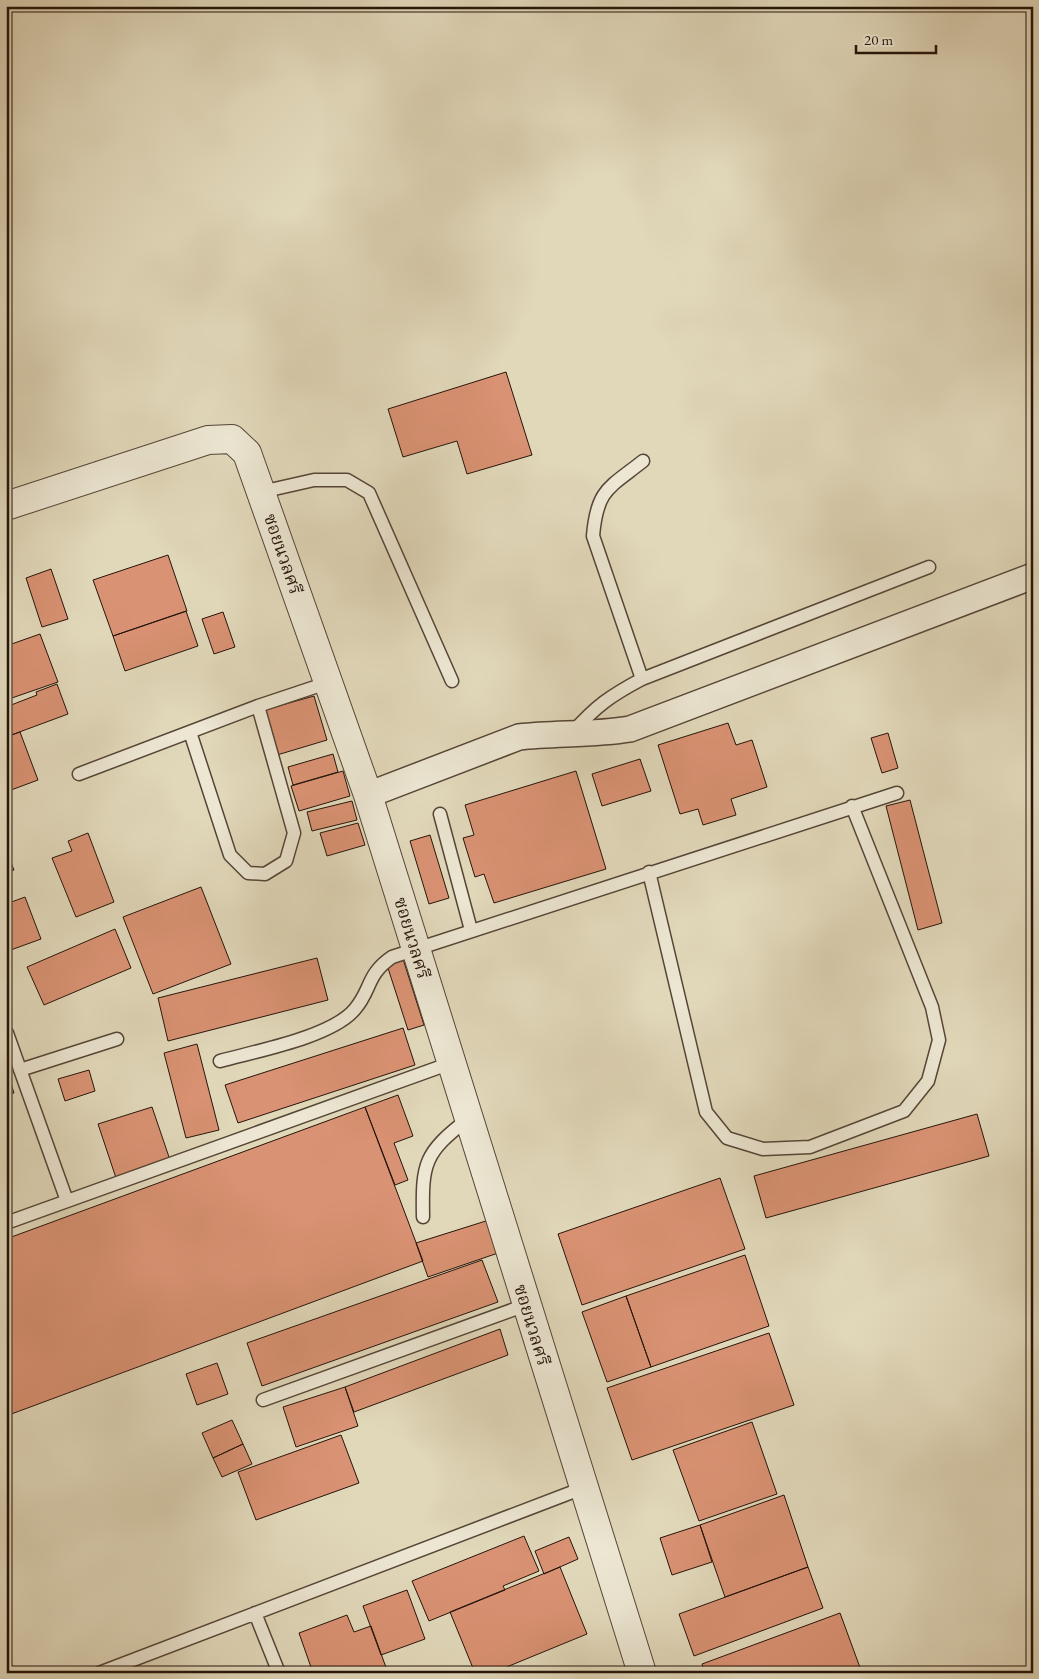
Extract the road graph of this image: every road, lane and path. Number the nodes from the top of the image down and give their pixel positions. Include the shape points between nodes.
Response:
1 (643, 461) dead end
2 (261, 492) junction
3 (6, 506) edge
4 (929, 567) dead end
5 (1033, 576) edge
6 (642, 680) junction
7 (452, 681) dead end
8 (327, 683) junction
9 (258, 706) junction
10 (190, 732) junction
11 (572, 733) junction
12 (79, 774) dead end
13 (898, 793) dead end
14 (368, 795) junction
15 (852, 806) junction
16 (440, 814) dead end
17 (650, 872) junction
18 (471, 930) junction
19 (415, 948) junction
20 (7, 1033) edge
21 (117, 1039) dead end
22 (220, 1061) dead end
23 (451, 1063) junction
24 (20, 1070) junction
25 (468, 1120) junction
26 (67, 1201) junction
27 (423, 1217) dead end
28 (6, 1223) edge
29 (526, 1305) junction
30 (263, 1400) dead end
31 (583, 1488) junction
32 (255, 1613) junction
33 (99, 1673) edge
34 (279, 1673) edge
35 (642, 1673) edge

1 - 6 lane via 604,492 595,512 593,536
2 - 3 street, ซอยนวลศรี via 248,453 232,439 208,440
2 - 7 lane via 314,480 347,480 369,493
2 - 8 street, ซอยนวลศรี
4 - 6 lane
5 - 11 street via 630,729 601,734
6 - 11 lane via 610,696 593,709
8 - 9 lane
8 - 14 street, ซอยนวลศรี
9 - 10 lane
9 - 10 lane via 294,833 286,861 265,874 248,873 230,855
10 - 12 lane
11 - 14 street via 519,737
13 - 15 lane
14 - 19 street, ซอยนวลศรี
15 - 17 lane
15 - 17 lane via 932,1007 939,1040 928,1081 904,1111 810,1147 763,1148 728,1138 706,1112
16 - 18 lane
17 - 18 lane
18 - 19 lane
19 - 22 lane via 378,966 355,1009 328,1030
19 - 23 street, ซอยนวลศรี
20 - 24 lane
21 - 24 lane
23 - 25 street, ซอยนวลศรี
23 - 26 lane
24 - 26 lane
25 - 27 lane via 441,1140 430,1157 422,1178
25 - 29 street, ซอยนวลศรี
26 - 28 lane
29 - 30 lane
29 - 31 street, ซอยนวลศรี
31 - 32 lane
31 - 35 street, ซอยนวลศรี
32 - 33 lane
32 - 34 lane

